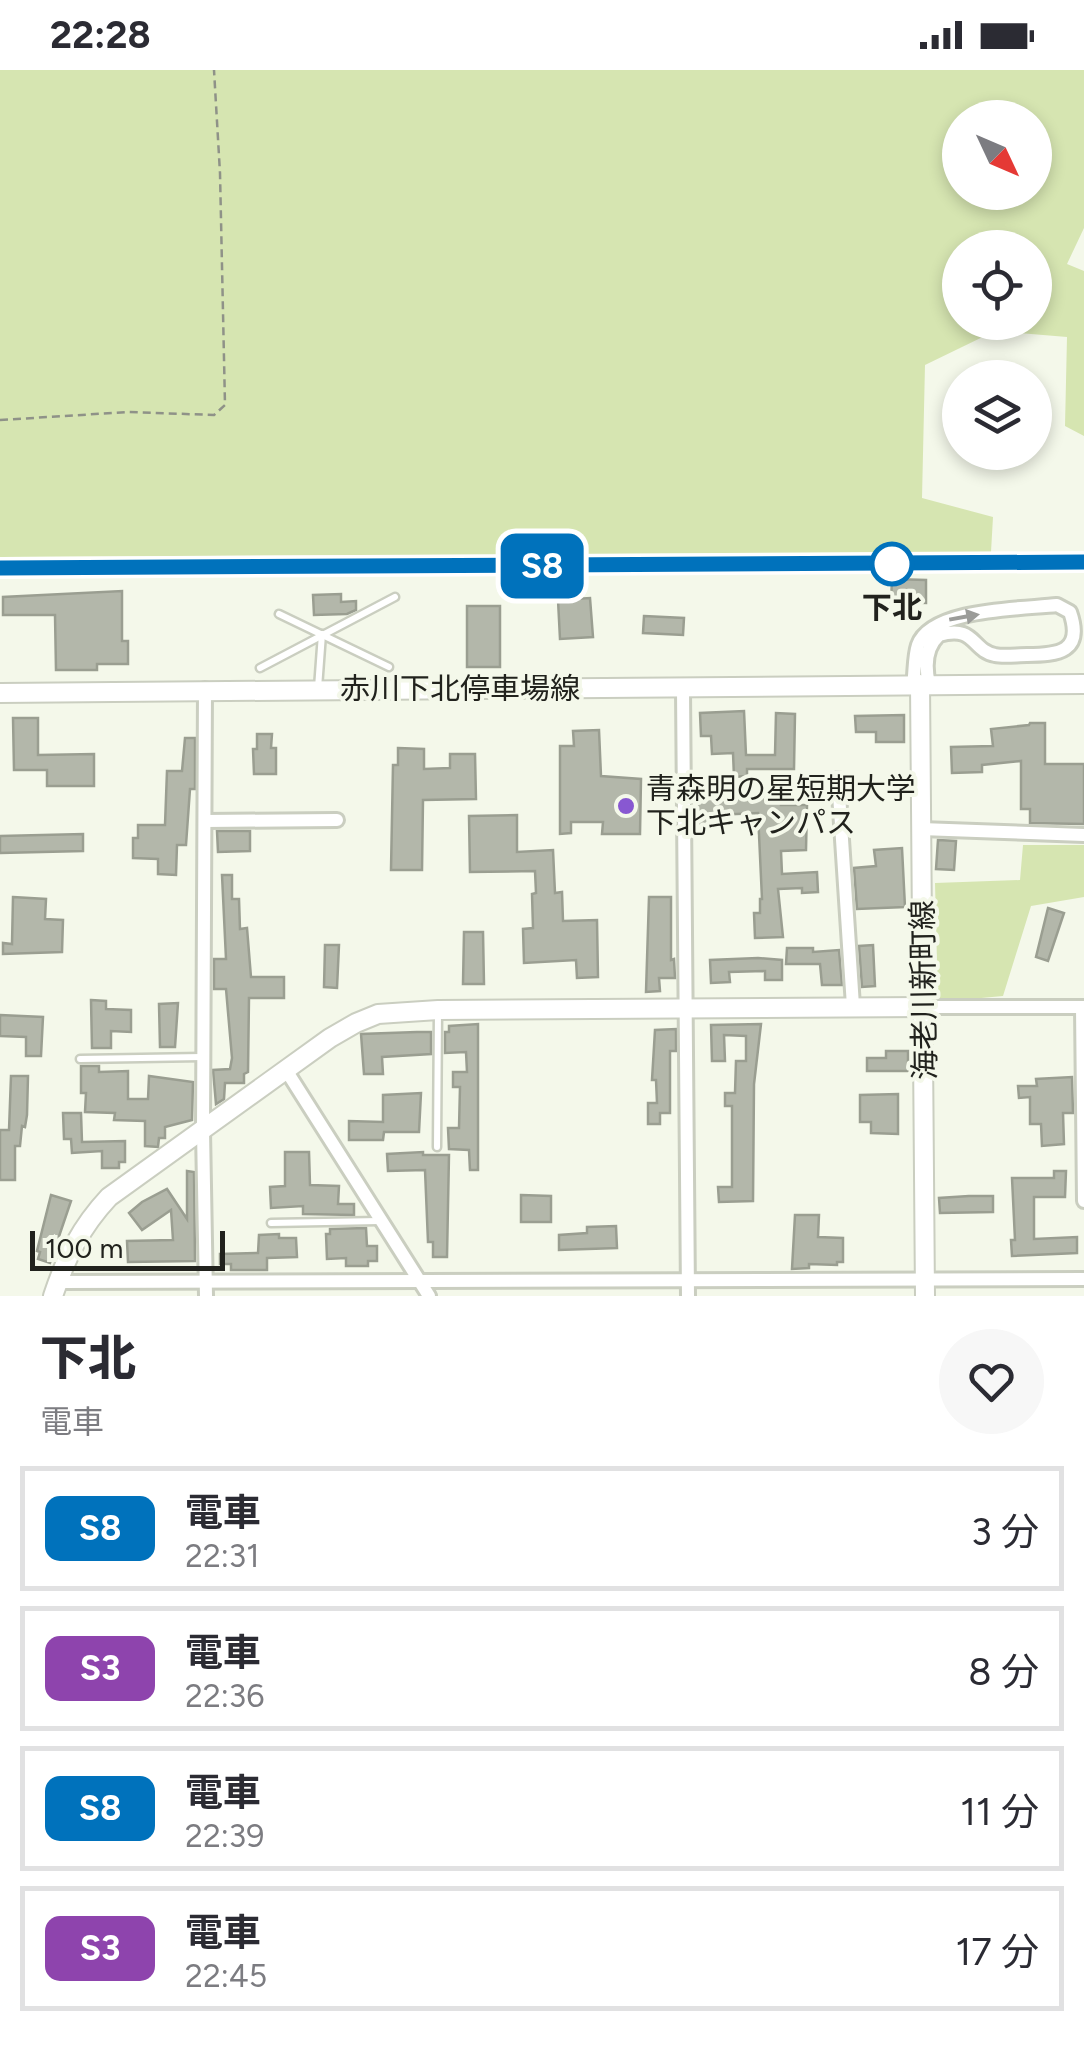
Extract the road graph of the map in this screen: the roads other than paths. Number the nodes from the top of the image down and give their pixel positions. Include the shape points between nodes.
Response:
1 (395, 598) dead end
2 (278, 614) dead end
3 (322, 634) junction
4 (389, 666) dead end
5 (260, 668) dead end
6 (1084, 684) edge
7 (921, 685) junction
8 (205, 689) junction
9 (318, 689) junction
10 (683, 690) junction
11 (0, 692) edge
12 (838, 780) dead end
13 (336, 820) dead end
14 (204, 821) junction
15 (921, 829) junction
16 (1084, 835) edge
17 (853, 1006) junction
18 (688, 1007) junction
19 (924, 1007) junction
20 (1083, 1007) edge
21 (438, 1010) junction
22 (203, 1057) junction
23 (80, 1059) dead end
24 (286, 1070) junction
25 (203, 1131) junction
26 (437, 1147) dead end
27 (1084, 1200) edge
28 (381, 1221) junction
29 (271, 1222) dead end
30 (1084, 1279) edge
31 (206, 1280) junction
32 (419, 1280) junction
33 (688, 1280) junction
34 (925, 1287) edge
35 (56, 1289) edge
36 (206, 1296) edge
37 (429, 1296) edge
38 (688, 1296) edge

1 - 3 lane
2 - 3 lane
3 - 4 lane
3 - 5 lane
3 - 9 lane
6 - 7 main road, 赤川下北停車場線
7 -> 7 street via 918,644 946,620 1058,605 1070,612 1073,638 1055,654 994,656 957,632 939,635
7 - 10 main road, 赤川下北停車場線
7 - 15 main road, 海老川新町線
8 - 9 main road, 赤川下北停車場線
8 - 11 main road, 赤川下北停車場線
8 - 14 street
9 - 10 main road, 赤川下北停車場線
10 - 18 street
12 - 17 street
13 - 14 street
14 - 22 street
15 - 16 street
15 - 19 main road, 海老川新町線
17 - 18 main road
17 - 19 main road
18 - 21 main road
18 - 33 street
19 - 20 street
19 - 34 main road, 海老川新町線
20 - 27 street
21 - 24 main road via 378,1014
21 - 26 lane
22 - 23 lane
22 - 25 street
24 - 25 main road
24 - 28 street
25 - 31 street
25 - 35 main road via 109,1197 72,1243
28 - 29 lane
28 - 32 street
30 - 34 street
31 - 32 street
31 - 35 street
31 - 36 street
32 - 33 street
32 - 37 street
33 - 34 street
33 - 38 street

